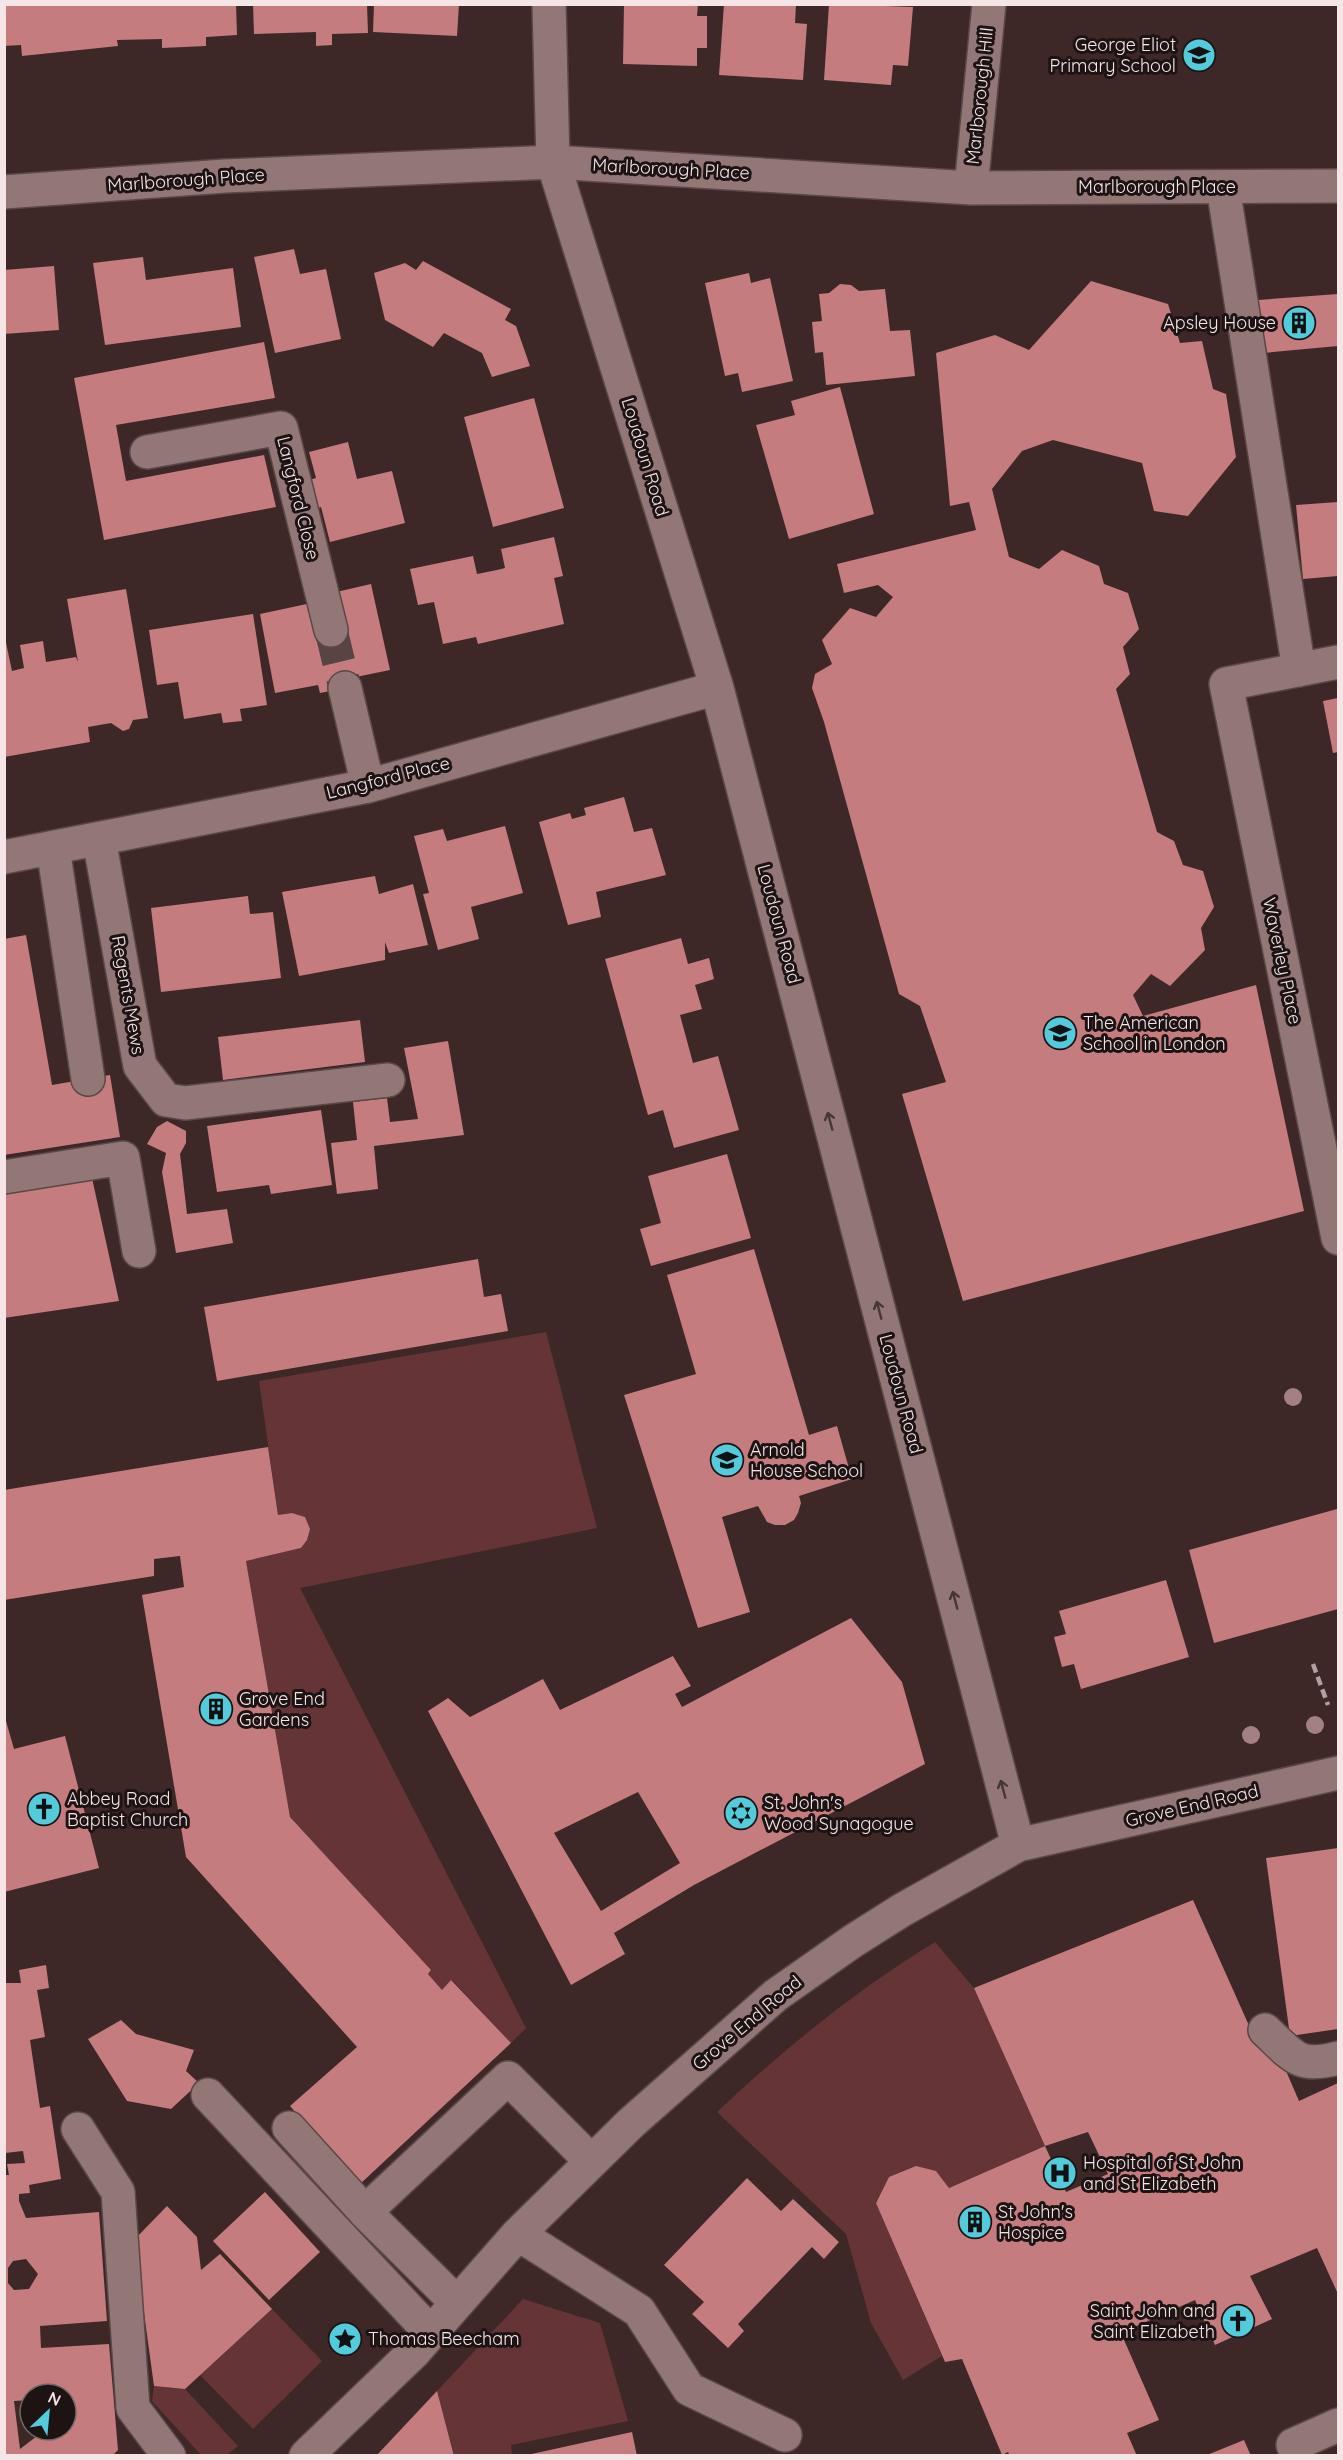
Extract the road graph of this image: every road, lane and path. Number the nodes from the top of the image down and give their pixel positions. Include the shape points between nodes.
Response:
1 (549, 4) edge
2 (988, 4) edge
3 (553, 162) junction
4 (1338, 186) edge
5 (1223, 187) junction
6 (971, 188) junction
7 (4, 192) edge
8 (147, 452) dead end
9 (331, 630) tunnel mouth
10 (1338, 662) edge
11 (1299, 670) junction
12 (345, 688) tunnel mouth
13 (717, 688) junction
14 (368, 786) junction
15 (99, 839) junction
16 (53, 848) junction
17 (4, 857) edge
18 (88, 1079) dead end
19 (388, 1080) dead end
20 (4, 1177) edge
21 (1338, 1238) edge
22 (140, 1251) dead end
23 (1338, 1773) edge
24 (1018, 1845) junction
25 (1265, 2030) dead end
26 (1338, 2058) edge
27 (208, 2095) dead end
28 (288, 2128) dead end
29 (78, 2129) dead end
30 (591, 2161) junction
31 (365, 2212) junction
32 (519, 2234) junction
33 (457, 2303) junction
34 (431, 2333) junction
35 (1338, 2425) edge
36 (784, 2435) dead end
37 (169, 2456) edge
38 (306, 2456) edge
39 (1298, 2456) edge

1 - 3 street, Loudoun Road
2 - 6 street, Marlborough Hill
3 - 6 street, Marlborough Place
3 - 7 street, Marlborough Place via 225,176
3 - 13 street, Loudoun Road
4 - 5 street, Marlborough Place
5 - 6 street, Marlborough Place
5 - 11 street
8 - 9 street, Langford Close via 280,428
10 - 11 street
11 - 21 street, Waverley Place via 1226,684
12 - 14 street
13 - 14 street, Langford Place
24 -> 13 street, Loudoun Road
14 - 15 street, Langford Place
15 - 16 street, Langford Place
15 - 19 street, Regents Mews via 140,1066 166,1100 185,1103
16 - 17 street, Langford Place
16 - 18 street
20 - 22 street via 123,1158
23 - 24 street, Grove End Road
24 - 30 street, Grove End Road via 902,1910 777,1995
25 - 26 street via 1306,2063
27 - 34 street
28 - 31 street
29 - 37 street via 118,2192 133,2408
30 - 31 street via 508,2078
30 - 32 street, Grove End Road
31 - 33 street
32 - 33 street, Grove End Road
32 - 36 street via 639,2311 689,2389
33 - 34 street, Grove End Road
34 - 38 street, Grove End Road
35 - 39 street via 1293,2445

